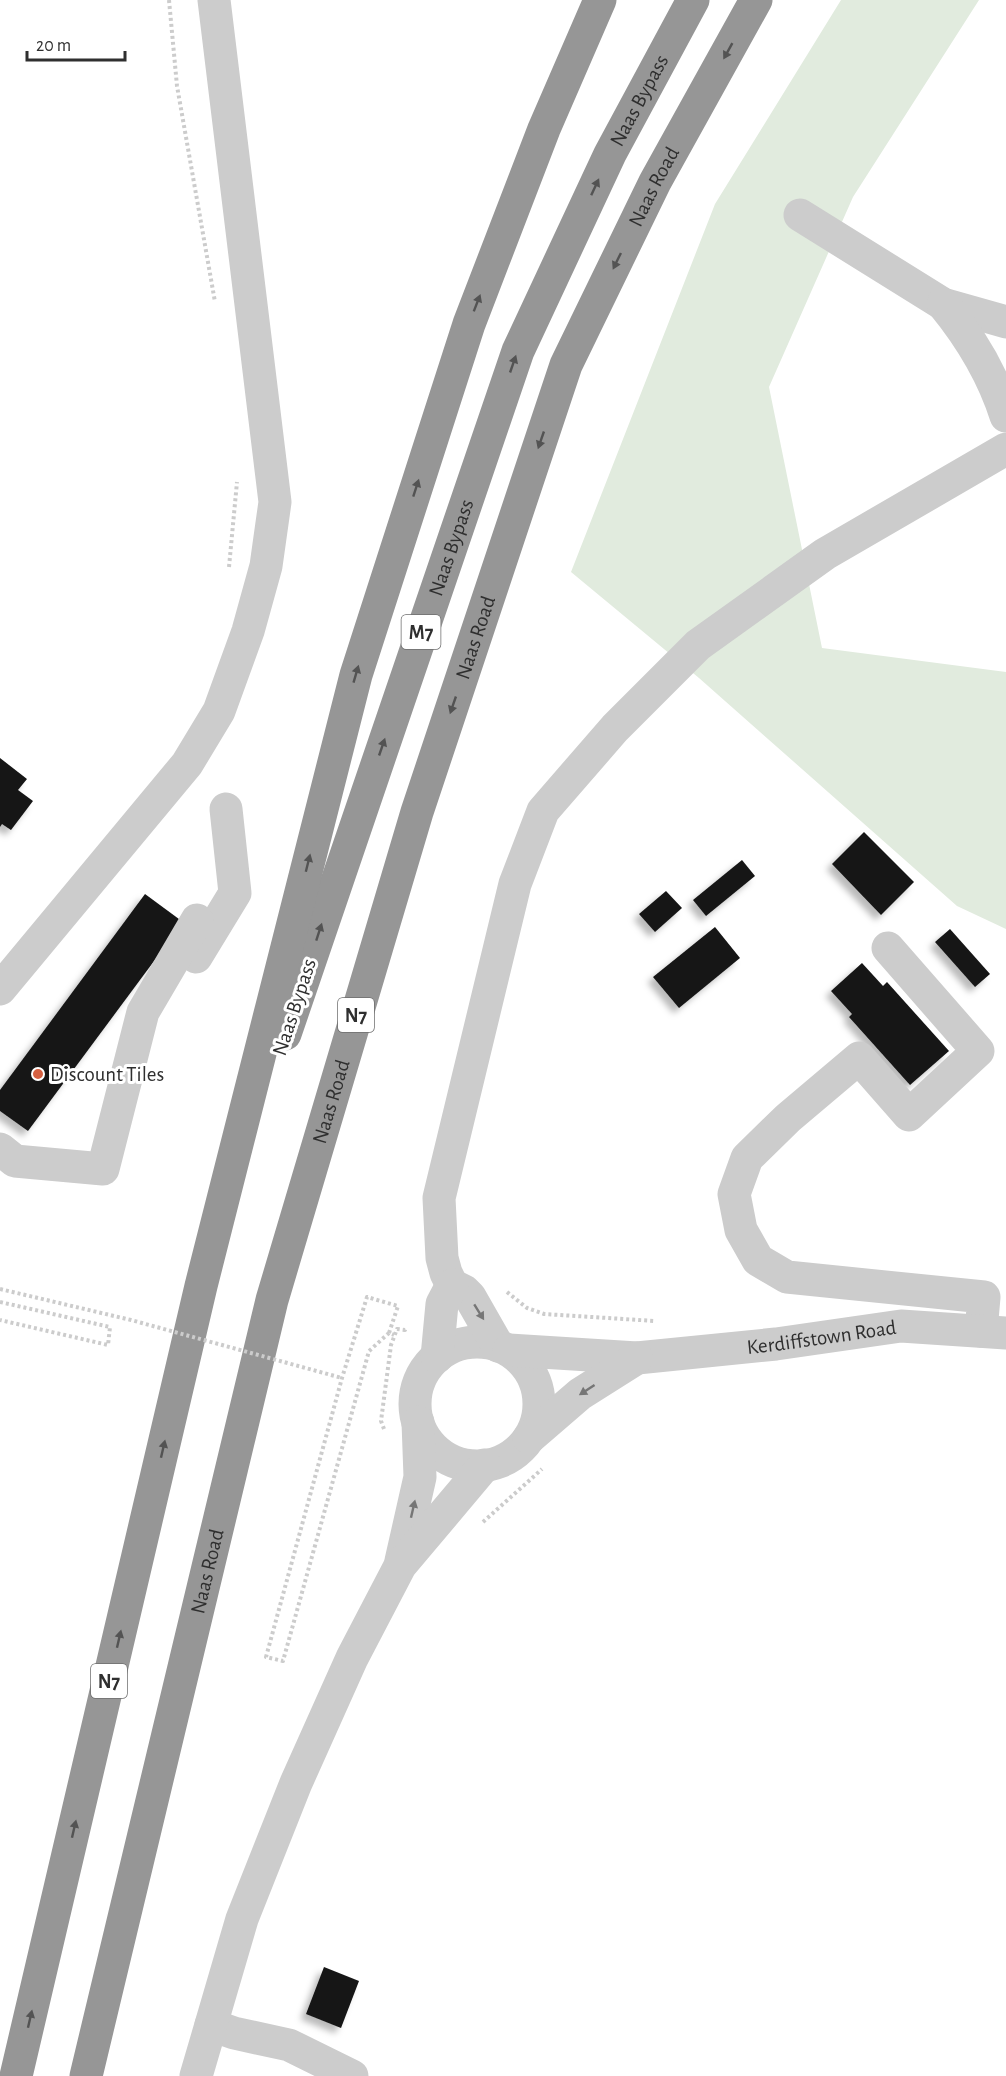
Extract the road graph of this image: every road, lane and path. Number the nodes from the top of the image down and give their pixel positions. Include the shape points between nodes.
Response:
1 (169, 0) edge
2 (214, 0) edge
3 (600, 0) edge
4 (693, 0) edge
5 (756, 0) edge
6 (800, 214) dead end
7 (943, 304) junction
8 (216, 309) dead end
9 (1006, 322) edge
10 (1006, 416) edge
11 (1006, 449) edge
12 (237, 476) dead end
13 (228, 576) dead end
14 (226, 809) dead end
15 (197, 920) dead end
16 (888, 948) dead end
17 (0, 989) edge
18 (149, 1001) junction
19 (0, 1149) edge
20 (452, 1285) junction
21 (201, 1286) junction
22 (0, 1289) edge
23 (0, 1302) edge
24 (0, 1320) edge
25 (994, 1332) edge
26 (389, 1333) junction
27 (394, 1335) dead end
28 (503, 1348) junction
29 (437, 1357) junction
30 (637, 1358) junction
31 (342, 1378) junction
32 (418, 1422) junction
33 (537, 1451) junction
34 (485, 1465) junction
35 (476, 1529) dead end
36 (400, 1566) junction
37 (211, 2025) junction
38 (16, 2076) edge
39 (86, 2076) edge
40 (196, 2076) edge
41 (352, 2076) edge

1 - 8 path via 177,86
2 - 17 street via 275,502 266,566 219,711 187,764
21 -> 3 highway, N7 via 356,675 469,324 544,129
21 -> 4 highway, Naas Bypass / M7 via 518,351 610,154
5 -> 39 highway, Naas Road / N7 via 655,182 567,365 417,812 272,1300
6 - 7 street
7 - 9 street
7 - 10 street via 961,326 998,390
11 - 20 street via 825,554 698,645 615,728 543,811 514,884 439,1198 442,1258
12 - 13 path
14 - 18 street via 235,893 166,1005
15 - 18 street
16 - 25 street via 978,1051 909,1115 859,1059 747,1158 734,1194 741,1230 758,1260 787,1277 984,1297
18 - 19 street via 103,1168 15,1161
20 -> 28 street via 470,1298
20 - 29 street via 442,1304
38 -> 21 highway, N7
22 - 31 path, bridge
23 - 24 path via 110,1327 108,1345
25 - 30 street, Kerdiffstown Road via 901,1326
26 - 27 path
26 - 31 path via 398,1306 367,1297
26 - 31 path via 369,1351 283,1661 266,1657
28 - 29 street via 471,1342 452,1347
28 - 30 street, Kerdiffstown Road
28 - 33 street via 522,1361 538,1390
29 - 32 street via 418,1386
30 -> 33 street via 580,1395
32 - 34 street via 425,1437 451,1460
36 -> 32 street via 420,1477
33 - 34 street via 517,1451
33 - 35 path via 538,1473
34 - 36 street
36 - 37 street via 352,1658 296,1783 243,1919
37 - 40 street
37 - 41 street via 289,2046

